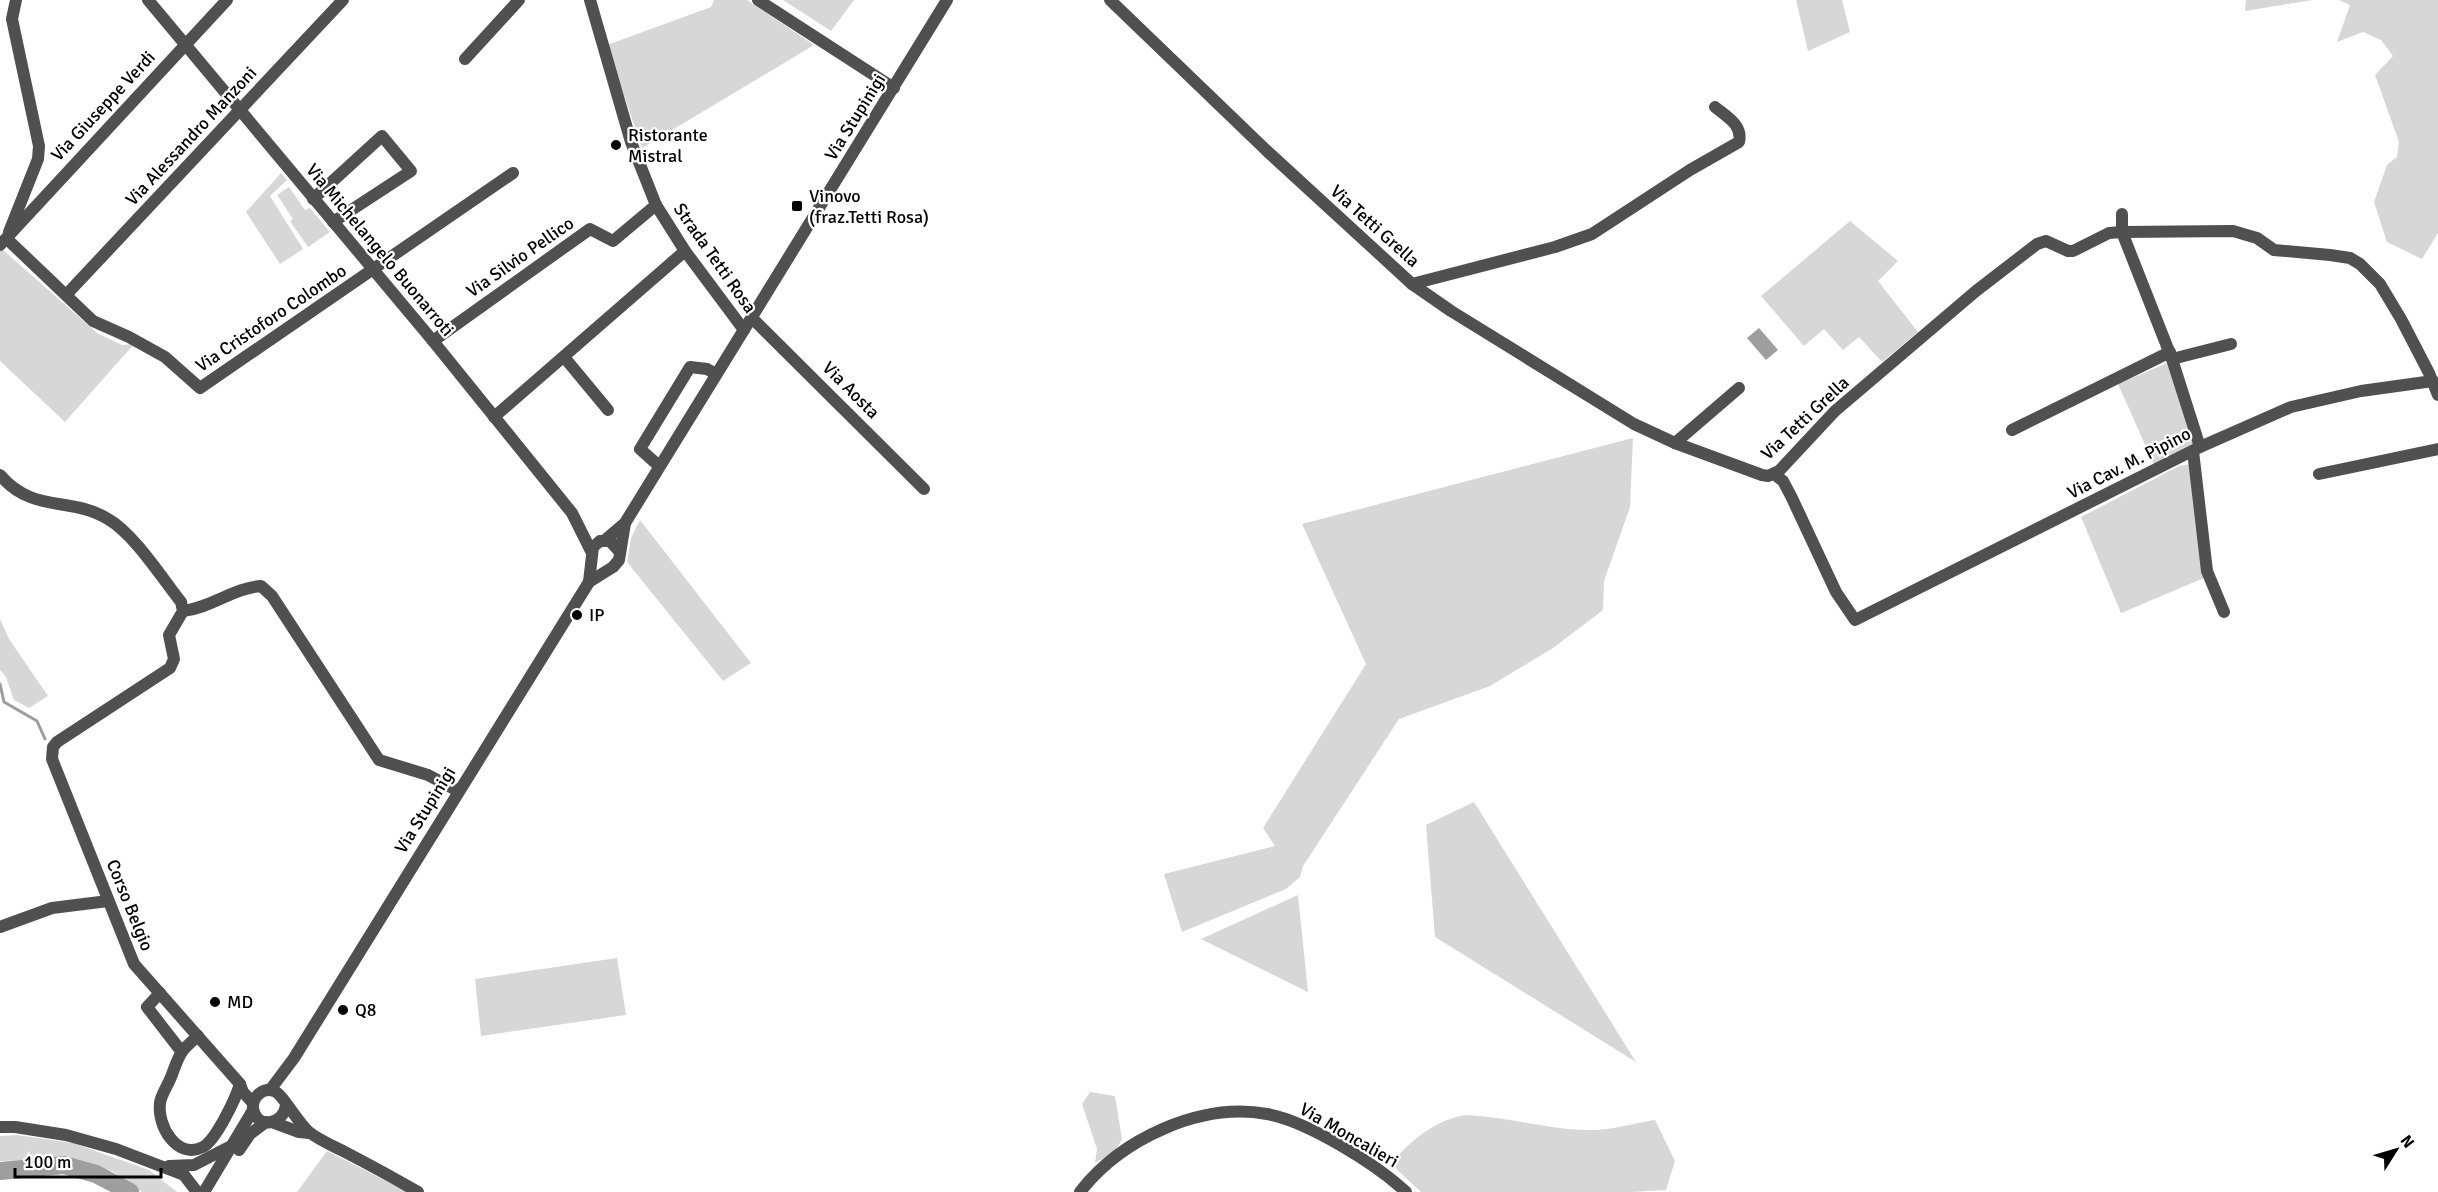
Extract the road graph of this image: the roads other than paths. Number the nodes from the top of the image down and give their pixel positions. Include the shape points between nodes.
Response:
1 (16, 0) edge
2 (148, 0) edge
3 (226, 0) edge
4 (343, 0) edge
5 (519, 0) edge
6 (590, 0) edge
7 (758, 0) edge
8 (947, 0) edge
9 (1110, 0) edge
10 (184, 45) junction
11 (465, 58) dead end
12 (894, 87) junction
13 (1715, 107) dead end
14 (240, 111) junction
15 (513, 173) dead end
16 (313, 199) junction
17 (656, 205) junction
18 (2122, 214) dead end
19 (333, 222) junction
20 (2122, 232) junction
21 (3, 242) edge
22 (685, 251) junction
23 (373, 270) junction
24 (1412, 284) junction
25 (66, 296) junction
26 (752, 318) junction
27 (744, 330) junction
28 (433, 341) junction
29 (2231, 345) dead end
30 (2171, 356) junction
31 (564, 357) junction
32 (716, 374) junction
33 (2433, 381) junction
34 (1739, 388) dead end
35 (2438, 395) edge
36 (608, 410) dead end
37 (494, 417) junction
38 (2012, 430) dead end
39 (1675, 443) junction
40 (2197, 449) junction
41 (2438, 449) edge
42 (659, 466) junction
43 (1774, 474) junction
44 (2319, 474) dead end
45 (0, 475) edge
46 (924, 489) dead end
47 (625, 523) junction
48 (580, 526) junction
49 (603, 541) junction
50 (619, 551) junction
51 (592, 556) junction
52 (608, 569) junction
53 (589, 582) junction
54 (183, 611) junction
55 (2224, 612) dead end
56 (458, 791) junction
57 (108, 901) junction
58 (0, 927) edge
59 (160, 993) junction
60 (198, 1036) junction
61 (181, 1051) junction
62 (294, 1058) junction
63 (241, 1085) junction
64 (259, 1099) junction
65 (285, 1103) junction
66 (269, 1122) junction
67 (0, 1127) edge
68 (310, 1133) junction
69 (232, 1146) junction
70 (165, 1166) junction
71 (197, 1192) edge
72 (204, 1192) edge
73 (213, 1192) edge
74 (418, 1192) edge
75 (1080, 1192) edge
76 (1406, 1192) edge

1 - 21 street via 12,19 39,146 38,159
2 - 10 street, Via Michelangelo Buonarroti
3 - 10 street, Via Giuseppe Verdi
4 - 14 street, Via Alessandro Manzoni
5 - 11 street
6 - 17 street, Strada Tetti Rosa via 631,142
7 - 12 street
8 - 12 street, Via Stupinigi
9 - 24 street, Via Tetti Grella via 1266,151
10 - 14 street, Via Michelangelo Buonarroti
10 - 21 street, Via Giuseppe Verdi
12 - 26 street, Via Stupinigi
13 - 24 street via 1738,126 1742,134 1739,142 1592,234
14 - 16 street, Via Michelangelo Buonarroti
14 - 25 street, Via Alessandro Manzoni
15 - 23 street, Via Cristoforo Colombo
16 - 19 street, Via Michelangelo Buonarroti
16 - 19 street via 382,136 411,171
17 - 22 street, Strada Tetti Rosa
17 - 28 street, Via Silvio Pellico via 613,241 590,229
18 - 20 street
19 - 23 street, Via Michelangelo Buonarroti
20 - 30 street
20 - 33 street, Via Tetti Grella via 2233,231 2257,238 2274,250 2350,258 2380,284
20 - 43 street, Via Tetti Grella via 2100,237 2073,251 2046,241 2037,244 1835,411 1786,466
21 - 25 street, Via Cristoforo Colombo
22 - 27 street, Strada Tetti Rosa
22 - 31 street
23 - 25 street, Via Cristoforo Colombo via 200,388 165,357 93,321
23 - 28 street, Via Michelangelo Buonarroti
24 - 39 street, Via Tetti Grella via 1622,417
26 - 27 street, Via Stupinigi
26 - 46 street, Via Aosta
27 - 32 street, Via Stupinigi
28 - 37 street, Via Michelangelo Buonarroti
29 - 30 street
30 - 38 street
30 - 40 street
31 - 36 street
31 - 37 street
32 - 42 street, Via Stupinigi
32 - 42 street via 690,367 640,449
33 - 35 street, Via Tetti Grella
33 - 40 street, Via Cav. M. Pipino via 2291,406
34 - 39 street
37 - 48 street, Via Michelangelo Buonarroti
39 - 43 street, Via Tetti Grella via 1762,475
40 - 43 street, Via Cav. M. Pipino via 1856,620 1836,592 1791,496
40 - 55 street via 2207,571
41 - 44 street
42 - 47 street, Via Stupinigi
45 - 54 street via 32,499 91,511 110,520 166,583
47 - 49 street, Via Stupinigi
47 - 50 street, Via Stupinigi
48 - 49 street, Via Michelangelo Buonarroti
48 - 51 street, Via Michelangelo Buonarroti
49 - 50 street via 614,543
49 - 51 street via 593,547
50 - 52 street via 619,560
51 - 52 street via 599,567
51 - 53 street, Via Stupinigi
52 - 53 street, Via Stupinigi
53 - 56 street, Via Stupinigi
54 - 56 street via 206,606 246,587 261,586 272,596 379,760 428,775
54 - 57 street, Corso Belgio via 169,635 174,659 170,668 53,747 52,759
56 - 62 street, Via Stupinigi
57 - 58 street via 52,908
57 - 59 street, Corso Belgio via 134,964
59 - 60 street, Corso Belgio
59 - 61 street via 147,1007
60 - 61 street
60 - 63 street, Corso Belgio
61 - 63 street via 160,1103 172,1142 198,1149 209,1143
62 - 64 street, Via Stupinigi
62 - 65 street, Via Stupinigi via 284,1087
63 - 64 street, Corso Belgio
64 - 65 street via 278,1092
64 - 66 street via 259,1119
64 - 69 street, Via Stupinigi
65 - 66 street via 283,1116
65 - 68 street
66 - 68 street
66 - 73 street via 246,1139
67 - 70 street via 66,1135
68 - 74 street
69 - 70 street via 194,1165
69 - 72 street, Via Stupinigi
70 - 71 street via 184,1175
75 - 76 street, Via Moncalieri via 1102,1168 1155,1132 1179,1122 1237,1112 1267,1114 1299,1123 1375,1167

